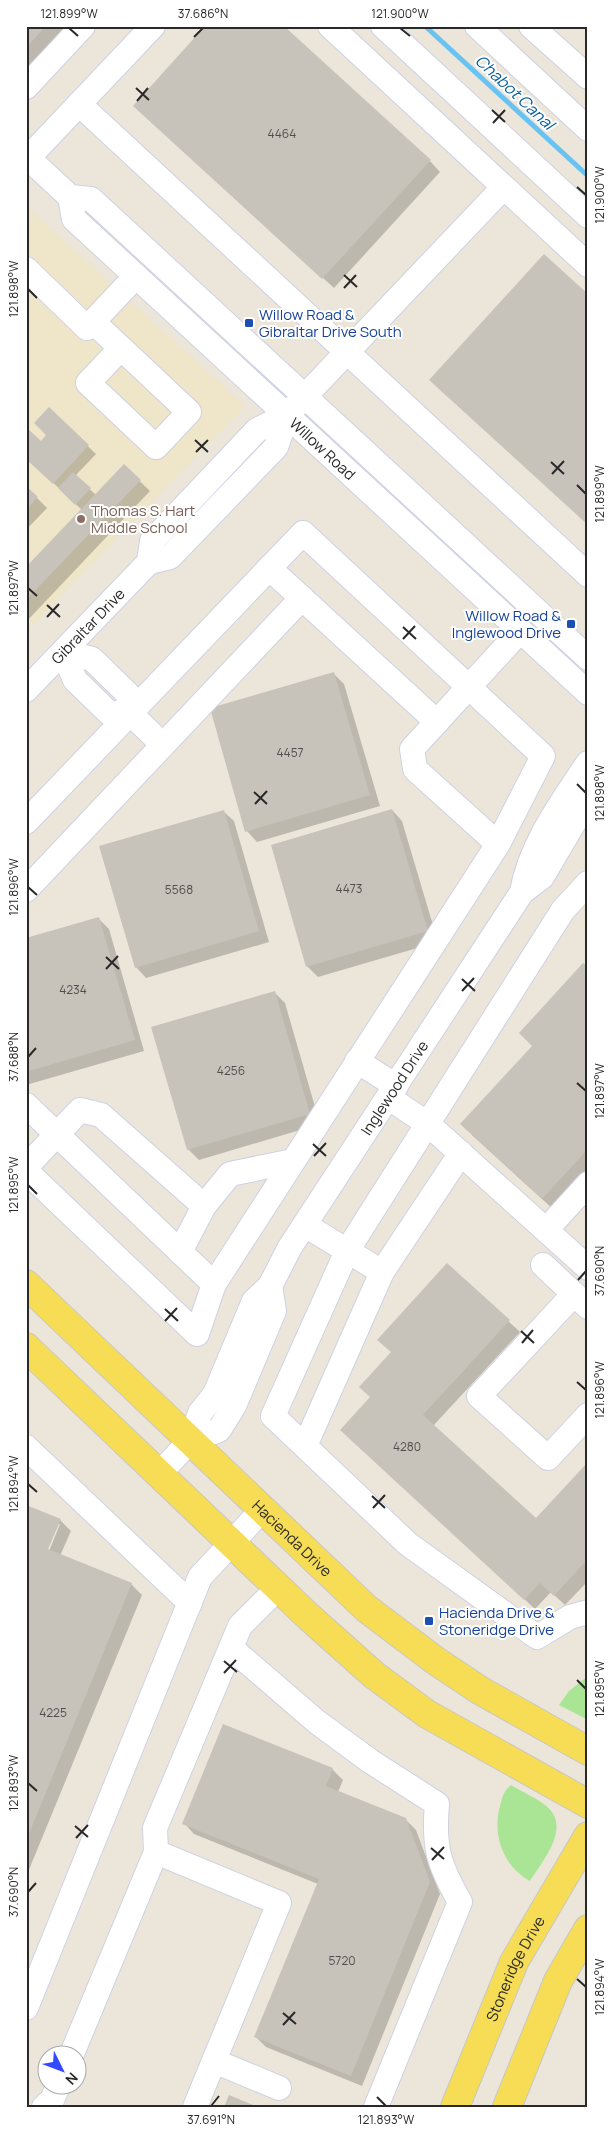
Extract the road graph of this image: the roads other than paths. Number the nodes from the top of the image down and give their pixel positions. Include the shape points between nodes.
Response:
1 (83, 26) edge
2 (153, 26) edge
3 (330, 26) edge
4 (384, 26) edge
5 (478, 26) edge
6 (531, 26) edge
7 (588, 77) edge
8 (26, 88) edge
9 (79, 104) junction
10 (588, 129) edge
11 (27, 157) edge
12 (503, 188) junction
13 (70, 197) junction
14 (588, 216) edge
15 (588, 265) edge
16 (26, 270) edge
17 (136, 276) junction
18 (93, 322) junction
19 (121, 348) dead end
20 (347, 352) junction
21 (305, 396) junction
22 (287, 415) junction
23 (269, 568) junction
24 (588, 575) edge
25 (302, 598) junction
26 (520, 631) junction
27 (63, 652) junction
28 (588, 658) edge
29 (468, 687) junction
30 (26, 690) edge
31 (588, 693) edge
32 (130, 713) junction
33 (437, 722) junction
34 (163, 745) junction
35 (588, 764) edge
36 (588, 799) edge
37 (26, 822) edge
38 (498, 844) junction
39 (588, 883) edge
40 (26, 890) edge
41 (522, 892) junction
42 (357, 1061) junction
43 (393, 1092) junction
44 (26, 1106) edge
45 (428, 1124) junction
46 (56, 1134) junction
47 (461, 1153) junction
48 (293, 1161) junction
49 (26, 1166) edge
50 (26, 1171) edge
51 (588, 1184) edge
52 (204, 1206) junction
53 (305, 1225) junction
54 (546, 1230) junction
55 (347, 1251) junction
56 (180, 1252) junction
57 (543, 1265) dead end
58 (587, 1265) edge
59 (382, 1272) junction
60 (26, 1284) edge
61 (214, 1284) junction
62 (581, 1300) edge
63 (26, 1347) edge
64 (588, 1415) edge
65 (190, 1441) junction
66 (305, 1446) junction
67 (26, 1447) edge
68 (158, 1474) junction
69 (262, 1510) junction
70 (231, 1543) junction
71 (278, 1588) junction
72 (190, 1603) junction
73 (588, 1612) edge
74 (231, 1648) junction
75 (588, 1751) edge
76 (588, 1804) edge
77 (588, 1836) edge
78 (156, 1852) junction
79 (588, 1929) edge
80 (26, 2008) edge
81 (75, 2046) edge
82 (214, 2061) junction
83 (279, 2088) dead end
84 (195, 2107) edge
85 (376, 2107) edge
86 (455, 2107) edge
87 (507, 2107) edge

1 - 8 street
2 - 9 street
3 - 12 street
4 - 14 street
5 - 10 street
6 - 7 street
9 - 11 street
9 - 20 street
11 - 13 street
12 - 15 street
12 - 20 street, Gibraltar Drive
13 - 17 street, Willow Road via 74,219
13 - 21 street, Willow Road via 92,199
16 - 18 street via 87,328
17 - 18 street
17 - 22 street, Willow Road
18 - 19 street
20 - 21 street, Gibraltar Drive
20 - 24 street
21 - 22 street, Gibraltar Drive
21 - 28 street, Willow Road
22 - 26 street, Willow Road
22 - 27 street, Gibraltar Drive via 258,430 152,541 149,562
23 - 25 street
23 - 29 street via 303,533
23 - 32 street
25 - 33 street
25 - 34 street
26 - 29 street
26 - 31 street, Willow Road
27 - 30 street, Gibraltar Drive
27 - 32 street via 92,660 128,694
29 - 33 street
29 - 38 street via 543,756
32 - 34 street
32 - 37 street
33 - 38 street via 412,749 415,769
34 - 40 street
35 - 41 street, Inglewood Drive via 539,843 526,872
36 - 41 street, Inglewood Drive via 542,877
38 - 42 street
39 - 45 street via 563,910
41 - 43 street, Inglewood Drive
42 - 43 street
42 - 48 street
43 - 45 street
43 - 53 street, Inglewood Drive
44 - 46 street
45 - 47 street
45 - 55 street
46 - 49 street
46 - 52 street via 80,1110 101,1115
46 - 56 street
47 - 54 street
47 - 59 street
48 - 52 street via 230,1174
48 - 61 street
50 - 61 street via 197,1334
51 - 54 street
52 - 56 street
53 - 55 street
53 - 65 street, Inglewood Drive via 270,1286 274,1311 234,1406 219,1430
54 - 58 street
55 - 59 street
55 - 66 street via 273,1416
56 - 61 street
57 - 62 street
59 - 66 street
60 - 65 main road, Hacienda Drive
62 - 64 street via 479,1396 548,1458
63 - 68 main road
65 - 68 street, Inglewood Drive
65 - 69 main road, Hacienda Drive
66 - 73 street via 408,1544 537,1637 570,1617
67 - 72 street
68 - 70 main road
69 - 70 street
69 - 75 main road, Hacienda Drive via 367,1609 424,1652 481,1691
70 - 71 main road
70 - 72 street via 200,1577
71 - 74 street via 240,1626
71 - 76 main road via 374,1675 428,1714
72 - 80 street
74 - 78 street via 155,1828
74 - 85 street via 317,1722 437,1804 435,1841 440,1862 460,1902
77 - 86 main road, Stoneridge Drive via 514,1962
78 - 81 street
78 - 82 street via 279,1903
79 - 87 main road via 558,1981
82 - 83 street
82 - 84 street

